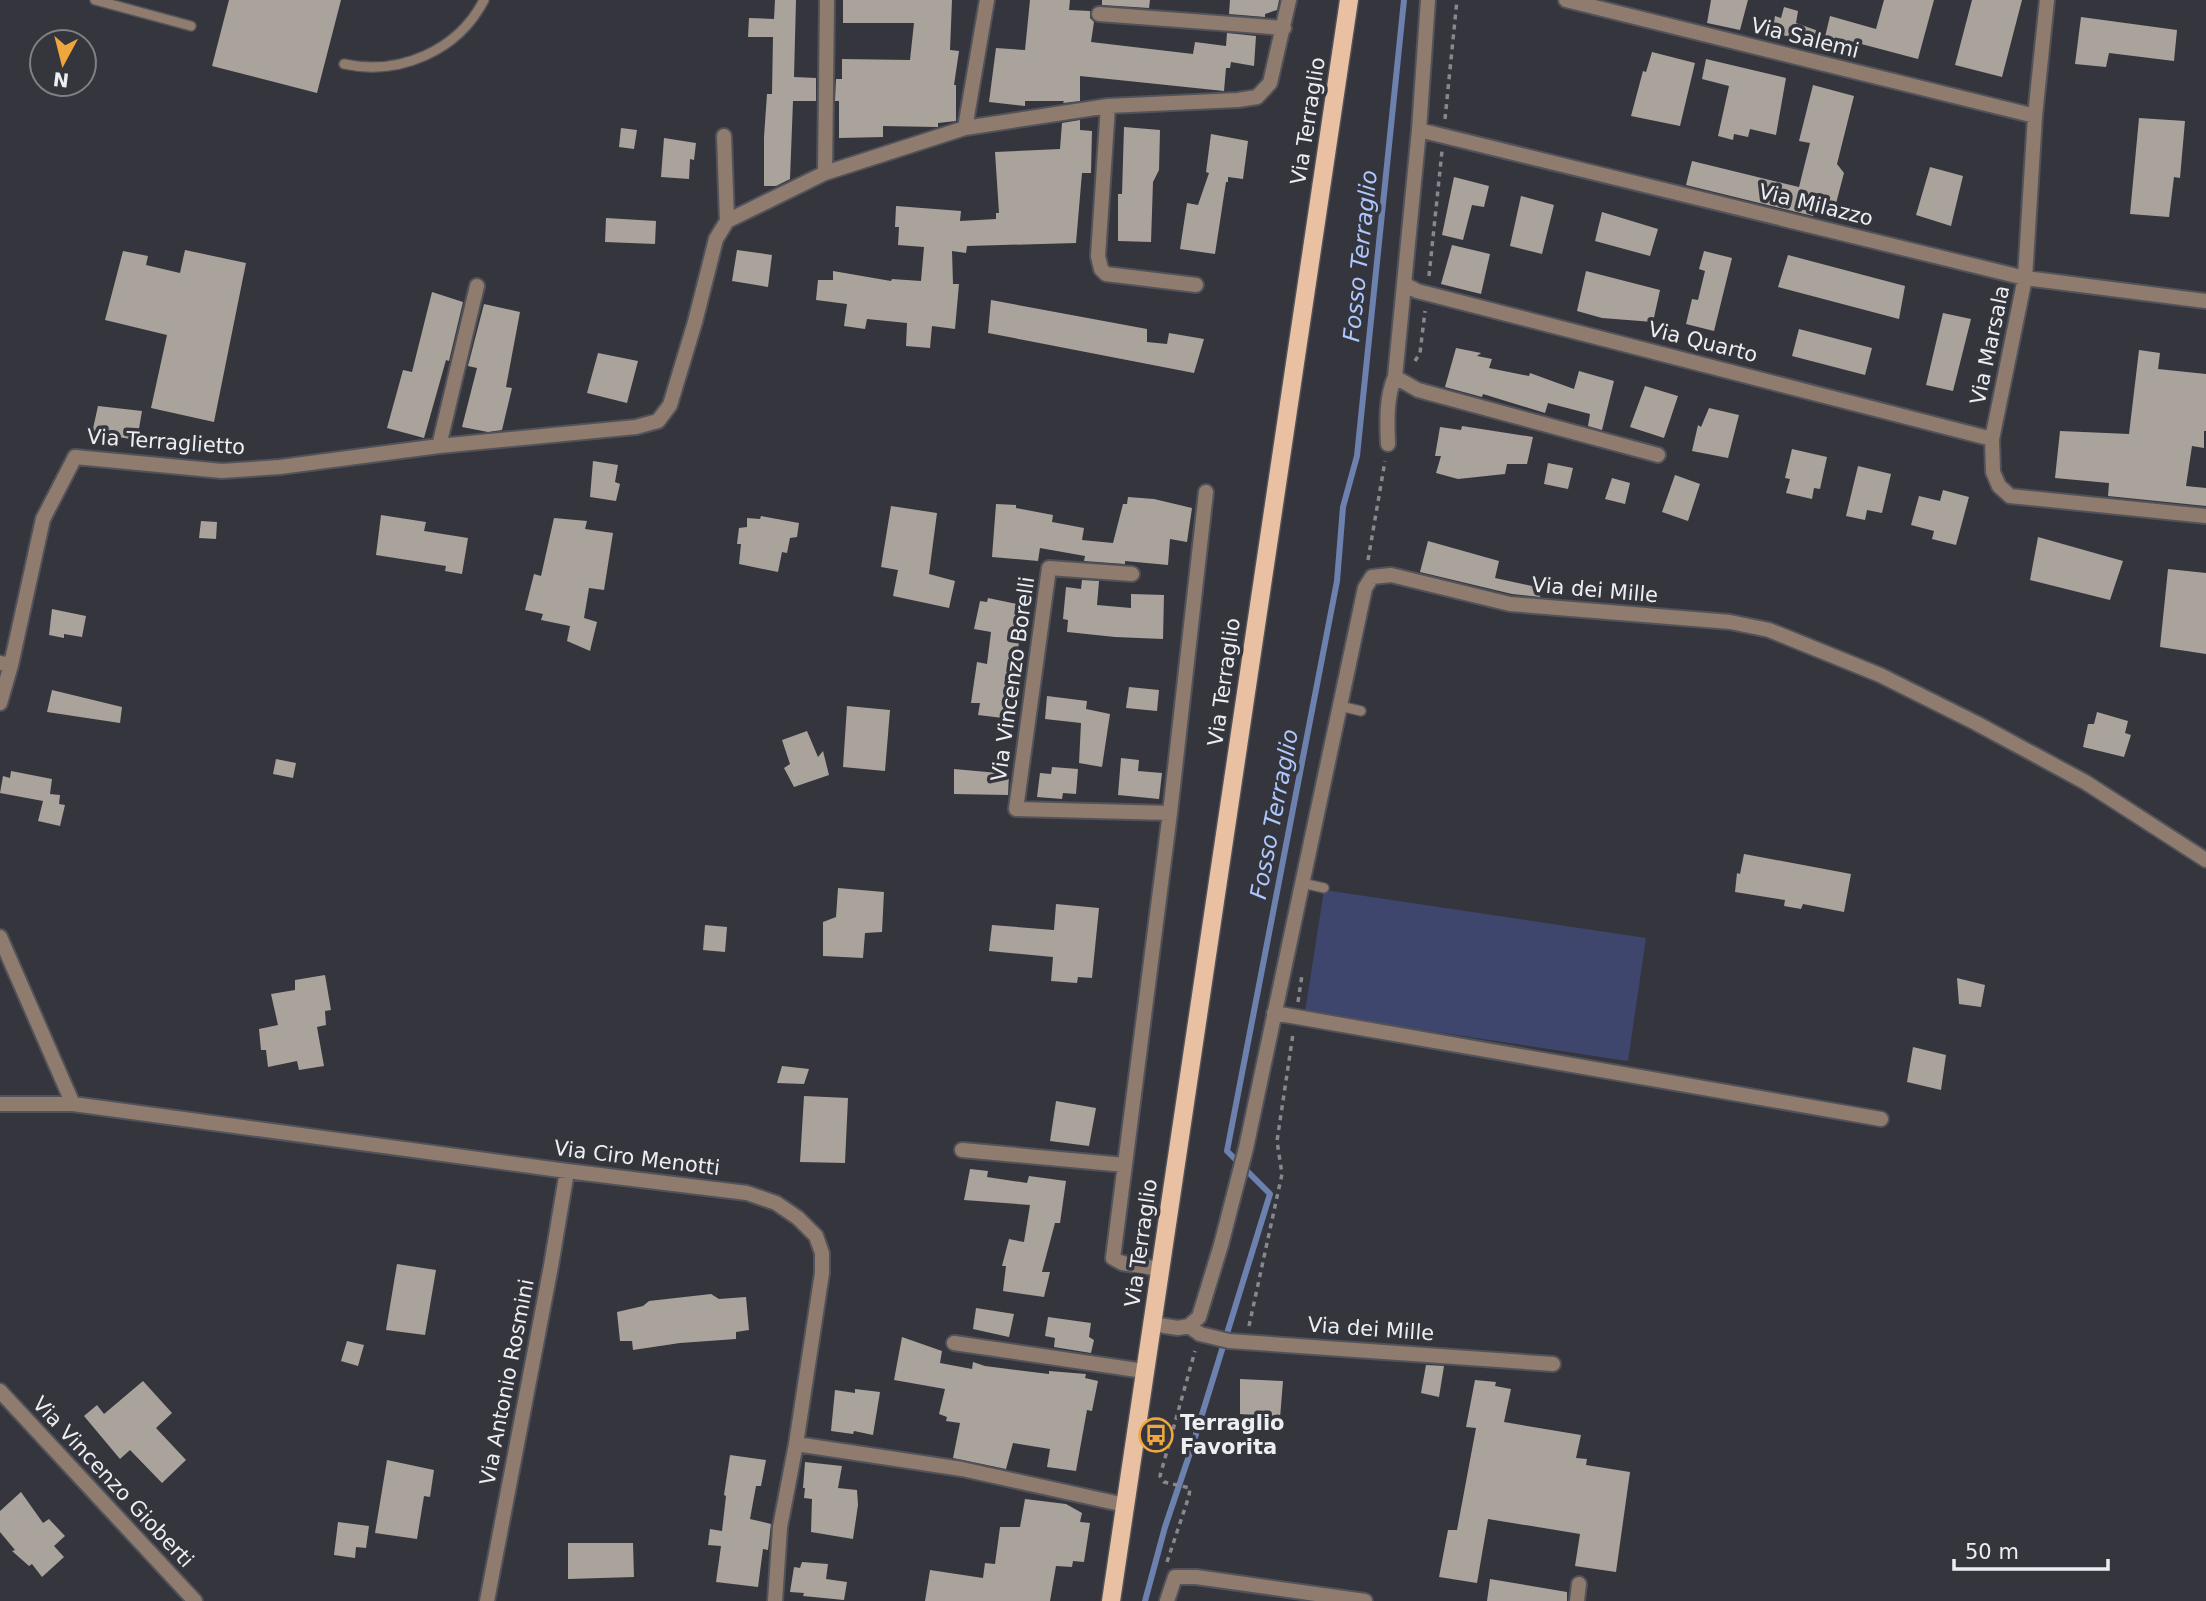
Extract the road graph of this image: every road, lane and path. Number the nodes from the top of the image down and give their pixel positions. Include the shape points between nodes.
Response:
1 (95, 0) edge
2 (484, 0) edge
3 (827, 0) edge
4 (987, 0) edge
5 (1289, 0) edge
6 (1349, 0) edge
7 (1428, 0) edge
8 (1457, 0) edge
9 (1566, 0) edge
10 (2047, 0) edge
11 (1099, 13) dead end
12 (191, 26) dead end
13 (1284, 28) junction
14 (344, 64) dead end
15 (1108, 106) junction
16 (2035, 116) junction
17 (965, 128) junction
18 (1419, 130) junction
19 (1444, 135) junction
20 (724, 136) dead end
21 (825, 173) junction
22 (727, 221) junction
23 (2025, 278) junction
24 (1404, 284) junction
25 (1196, 285) dead end
26 (477, 286) dead end
27 (1427, 293) junction
28 (2206, 301) edge
29 (1413, 364) dead end
30 (1395, 377) junction
31 (1992, 439) junction
32 (1388, 444) joint
33 (439, 446) junction
34 (1658, 455) dead end
35 (1206, 492) dead end
36 (2206, 516) edge
37 (1132, 574) dead end
38 (1372, 577) junction
39 (5, 664) edge
40 (0, 703) edge
41 (1340, 706) junction
42 (1361, 711) dead end
43 (1170, 813) junction
44 (2206, 860) edge
45 (1302, 883) junction
46 (1324, 888) dead end
47 (0, 937) edge
48 (1304, 965) dead end
49 (1274, 1013) junction
50 (1295, 1018) junction
51 (0, 1104) edge
52 (73, 1104) junction
53 (1881, 1119) dead end
54 (962, 1150) dead end
55 (1125, 1165) junction
56 (567, 1171) junction
57 (1160, 1269) junction
58 (1152, 1324) junction
59 (1199, 1332) junction
60 (1247, 1341) junction
61 (954, 1343) dead end
62 (1553, 1364) dead end
63 (1144, 1371) junction
64 (0, 1391) edge
65 (796, 1444) junction
66 (1125, 1505) junction
67 (1163, 1574) dead end
68 (1579, 1584) dead end
69 (195, 1601) edge
70 (487, 1601) edge
71 (775, 1601) edge
72 (1111, 1601) edge
73 (1167, 1601) edge
74 (1364, 1601) edge
75 (1577, 1601) edge

1 - 12 lane
2 - 14 lane via 441,49 390,67
3 - 21 street
4 - 17 street
5 - 13 street
6 - 57 main road, Via Terraglio
7 - 18 street
8 - 19 path
9 - 16 street, Via Salemi
10 - 16 street, Via Marsala
11 - 13 street
13 - 15 street via 1270,83 1257,97
15 - 17 street
15 - 25 street via 1098,256 1101,269 1106,274
16 - 23 street, Via Marsala
17 - 21 street
18 - 19 street, Via Milazzo
18 - 24 street
19 - 23 street, Via Milazzo
19 - 27 path
20 - 22 street, Via Terraglietto
21 - 22 street
22 - 33 street, Via Terraglietto via 716,239 670,405 658,421
23 - 28 street, Via Milazzo
23 - 31 street, Via Marsala
24 - 27 street, Via Quarto
24 - 30 street
26 - 33 street
27 - 29 path via 1420,352
27 - 31 street, Via Quarto
30 - 32 street
30 - 34 street via 1418,390
31 - 36 street, Via Marsala via 1993,472 2010,496
32 - 38 path via 1367,564
33 - 39 street, Via Terraglietto via 222,471 75,457 43,519
35 - 43 street
37 - 43 street, Via Vincenzo Borelli via 1049,568 1016,809
38 - 41 street via 1365,588
38 - 44 street, Via dei Mille via 1391,575 1510,604 1730,622 1769,630 1880,675 1976,723 2085,782
39 - 40 street
41 - 42 lane
41 - 45 street
43 - 55 street
45 - 46 lane
45 - 49 street
47 - 52 street
48 - 50 path
49 - 50 street
49 - 59 street via 1247,1148 1199,1317
50 - 53 street
50 - 60 path via 1277,1141 1282,1174
51 - 52 street, Via Ciro Menotti
52 - 56 street, Via Ciro Menotti
54 - 55 street
55 - 57 street via 1113,1258
56 - 65 street, Via Ciro Menotti via 747,1192 776,1203 816,1236 822,1273
56 - 70 street, Via Antonio Rosmini
57 - 58 main road, Via Terraglio
58 - 59 street, Via dei Mille
58 - 63 main road, Via Terraglio
59 - 60 street, Via dei Mille
59 - 67 path via 1160,1476 1164,1482 1189,1488
60 - 62 street, Via dei Mille
61 - 63 street
63 - 66 main road, Via Terraglio
64 - 69 street, Via Vincenzo Gioberti
65 - 66 street via 962,1469
65 - 71 street, Via Ciro Menotti via 780,1527
66 - 72 main road, Via Terraglio
68 - 75 street
73 - 74 street via 1175,1577

